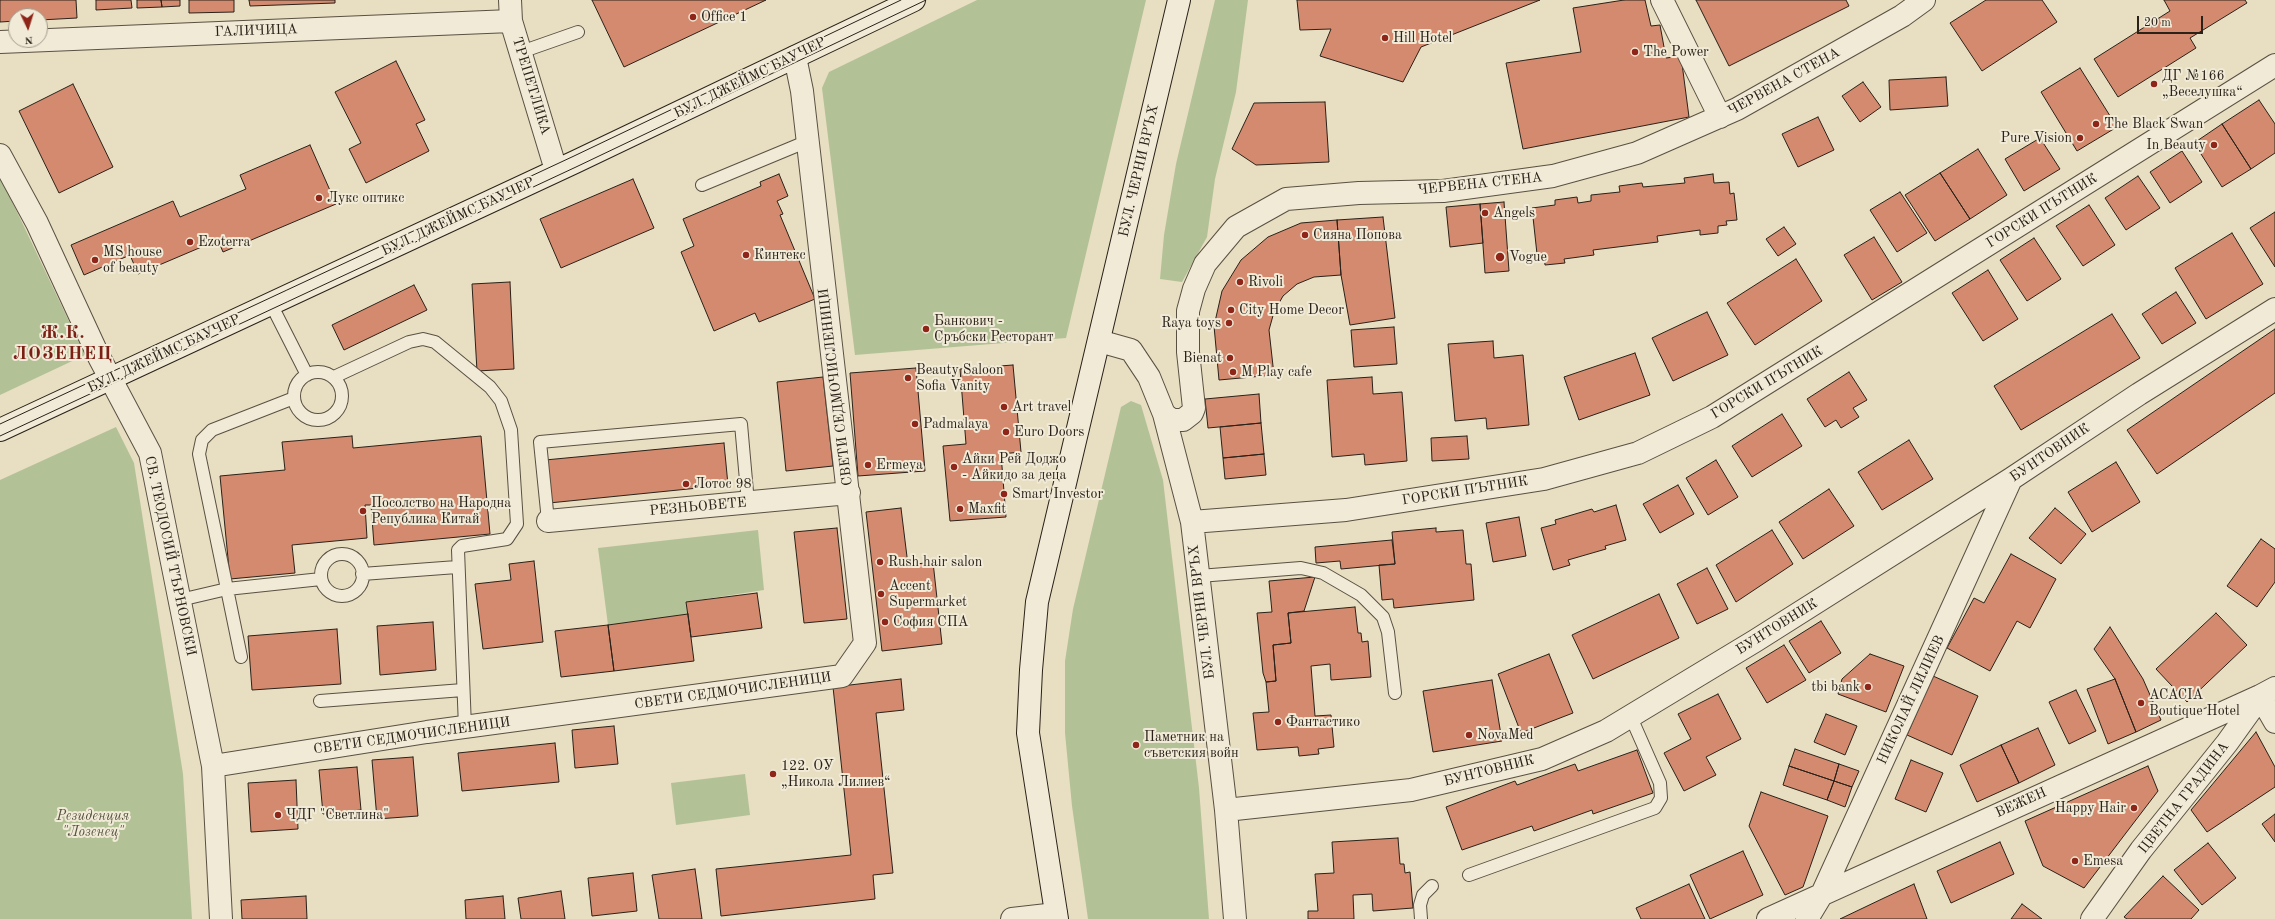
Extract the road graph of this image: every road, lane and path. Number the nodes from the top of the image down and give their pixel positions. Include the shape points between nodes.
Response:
1 (914, 0) edge
2 (1179, 0) edge
3 (1662, 0) edge
4 (1924, 0) edge
5 (511, 10) edge
6 (578, 32) dead end
7 (0, 42) edge
8 (521, 52) junction
9 (795, 57) junction
10 (2275, 65) edge
11 (1720, 117) junction
12 (808, 141) junction
13 (0, 154) edge
14 (556, 170) junction
15 (702, 185) dead end
16 (271, 304) junction
17 (2275, 309) edge
18 (1099, 341) junction
19 (307, 375) junction
20 (334, 378) junction
21 (110, 379) junction
22 (294, 398) junction
23 (1164, 414) junction
24 (0, 430) edge
25 (2011, 479) junction
26 (849, 494) junction
27 (748, 503) junction
28 (548, 521) joint
29 (1192, 522) junction
30 (457, 567) junction
31 (362, 574) junction
32 (1199, 576) junction
33 (321, 579) junction
34 (227, 589) junction
35 (180, 600) junction
36 (241, 657) dead end
37 (2275, 676) edge
38 (463, 690) junction
39 (2268, 692) edge
40 (1395, 693) dead end
41 (320, 700) dead end
42 (1630, 715) junction
43 (2275, 722) edge
44 (465, 727) junction
45 (213, 766) junction
46 (1226, 810) junction
47 (1469, 875) dead end
48 (1432, 886) dead end
49 (1822, 894) junction
50 (1056, 916) edge
51 (221, 919) edge
52 (1012, 919) edge
53 (1235, 919) edge
54 (1421, 919) edge
55 (1768, 919) edge
56 (1807, 919) edge
57 (2092, 919) edge

1 - 9 street, БУЛ. ДЖЕЙМС БАУЧЕР
2 - 18 street, БУЛ. ЧЕРНИ ВРЪХ
3 - 11 street
4 - 11 street, ЧЕРВЕНА СТЕНА via 1902,16
5 - 7 street, ГАЛИЧИЦА
5 - 8 street, ТРЕПЕТЛИКА
6 - 8 lane
8 - 14 street, ТРЕПЕТЛИКА
9 - 12 street, СВЕТИ СЕДМОЧИСЛЕНИЦИ
9 - 14 street, БУЛ. ДЖЕЙМС БАУЧЕР
10 - 29 street, ГОРСКИ ПЪТНИК via 1718,413 1638,453 1544,479 1346,510
11 - 23 street, ЧЕРВЕНА СТЕНА via 1637,153 1553,176 1443,191 1359,193 1286,199 1236,227 1205,264 1188,311 1188,352 1194,408 1183,420 1172,420
12 - 15 lane
12 - 26 street, СВЕТИ СЕДМОЧИСЛЕНИЦИ
13 - 21 street, СВ. ТЕОДОСИЙ ТЪРНОВСКИ via 37,223
14 - 16 street, БУЛ. ДЖЕЙМС БАУЧЕР
16 - 19 lane
16 - 21 street, БУЛ. ДЖЕЙМС БАУЧЕР
17 - 25 street, БУНТОВНИК via 2139,394
18 - 23 street, БУЛ. ЧЕРНИ ВРЪХ via 1131,350 1149,377
18 - 50 street, БУЛ. ЧЕРНИ ВРЪХ via 1037,602 1031,670 1028,733
19 - 20 lane via 318,372
19 - 22 lane via 298,383
20 - 22 lane via 339,383 343,399 330,418 306,418 296,406
20 - 30 lane via 409,342 423,340 434,342 490,387 502,401 511,430 517,524 507,540 462,546 458,550
21 - 24 street, БУЛ. ДЖЕЙМС БАУЧЕР
21 - 35 street, СВ. ТЕОДОСИЙ ТЪРНОВСКИ via 150,453
22 - 34 lane via 212,430 202,440 199,454
23 - 29 street, БУЛ. ЧЕРНИ ВРЪХ
25 - 42 street, БУНТОВНИК via 1755,642
25 - 49 street, НИКОЛАЙ ЛИЛИЕВ
26 - 27 street, РЕЗНЬОВЕТЕ
26 - 44 street, СВЕТИ СЕДМОЧИСЛЕНИЦИ via 866,643 842,676
27 - 28 street, РЕЗНЬОВЕТЕ
27 - 28 lane via 741,424 551,441 540,442
29 - 32 street, БУЛ. ЧЕРНИ ВРЪХ
30 - 31 lane
30 - 38 lane
31 - 33 lane via 359,587 354,592 341,596 328,591
31 - 33 lane via 361,567 352,557 339,555 332,556 323,566
32 - 40 lane via 1301,568 1323,573 1361,595 1382,617 1388,632
32 - 46 street, БУЛ. ЧЕРНИ ВРЪХ
33 - 34 lane
34 - 35 lane
34 - 36 lane
35 - 45 street, СВ. ТЕОДОСИЙ ТЪРНОВСКИ
37 - 39 street, ЦВЕТНА ГРАДИНА
38 - 41 lane
38 - 44 lane
39 - 43 street
39 - 49 street, ВЕЖЕН
39 - 57 street, ЦВЕТНА ГРАДИНА via 2142,850
42 - 46 street, БУНТОВНИК via 1606,731 1542,758 1411,790
42 - 47 lane via 1660,783 1661,798 1655,808
44 - 45 street, СВЕТИ СЕДМОЧИСЛЕНИЦИ
45 - 51 street, СВ. ТЕОДОСИЙ ТЪРНОВСКИ
46 - 53 street, БУЛ. ЧЕРНИ ВРЪХ
48 - 54 lane via 1423,894 1420,905
49 - 55 street, ВЕЖЕН
49 - 56 street, НИКОЛАЙ ЛИЛИЕВ
50 - 52 street

